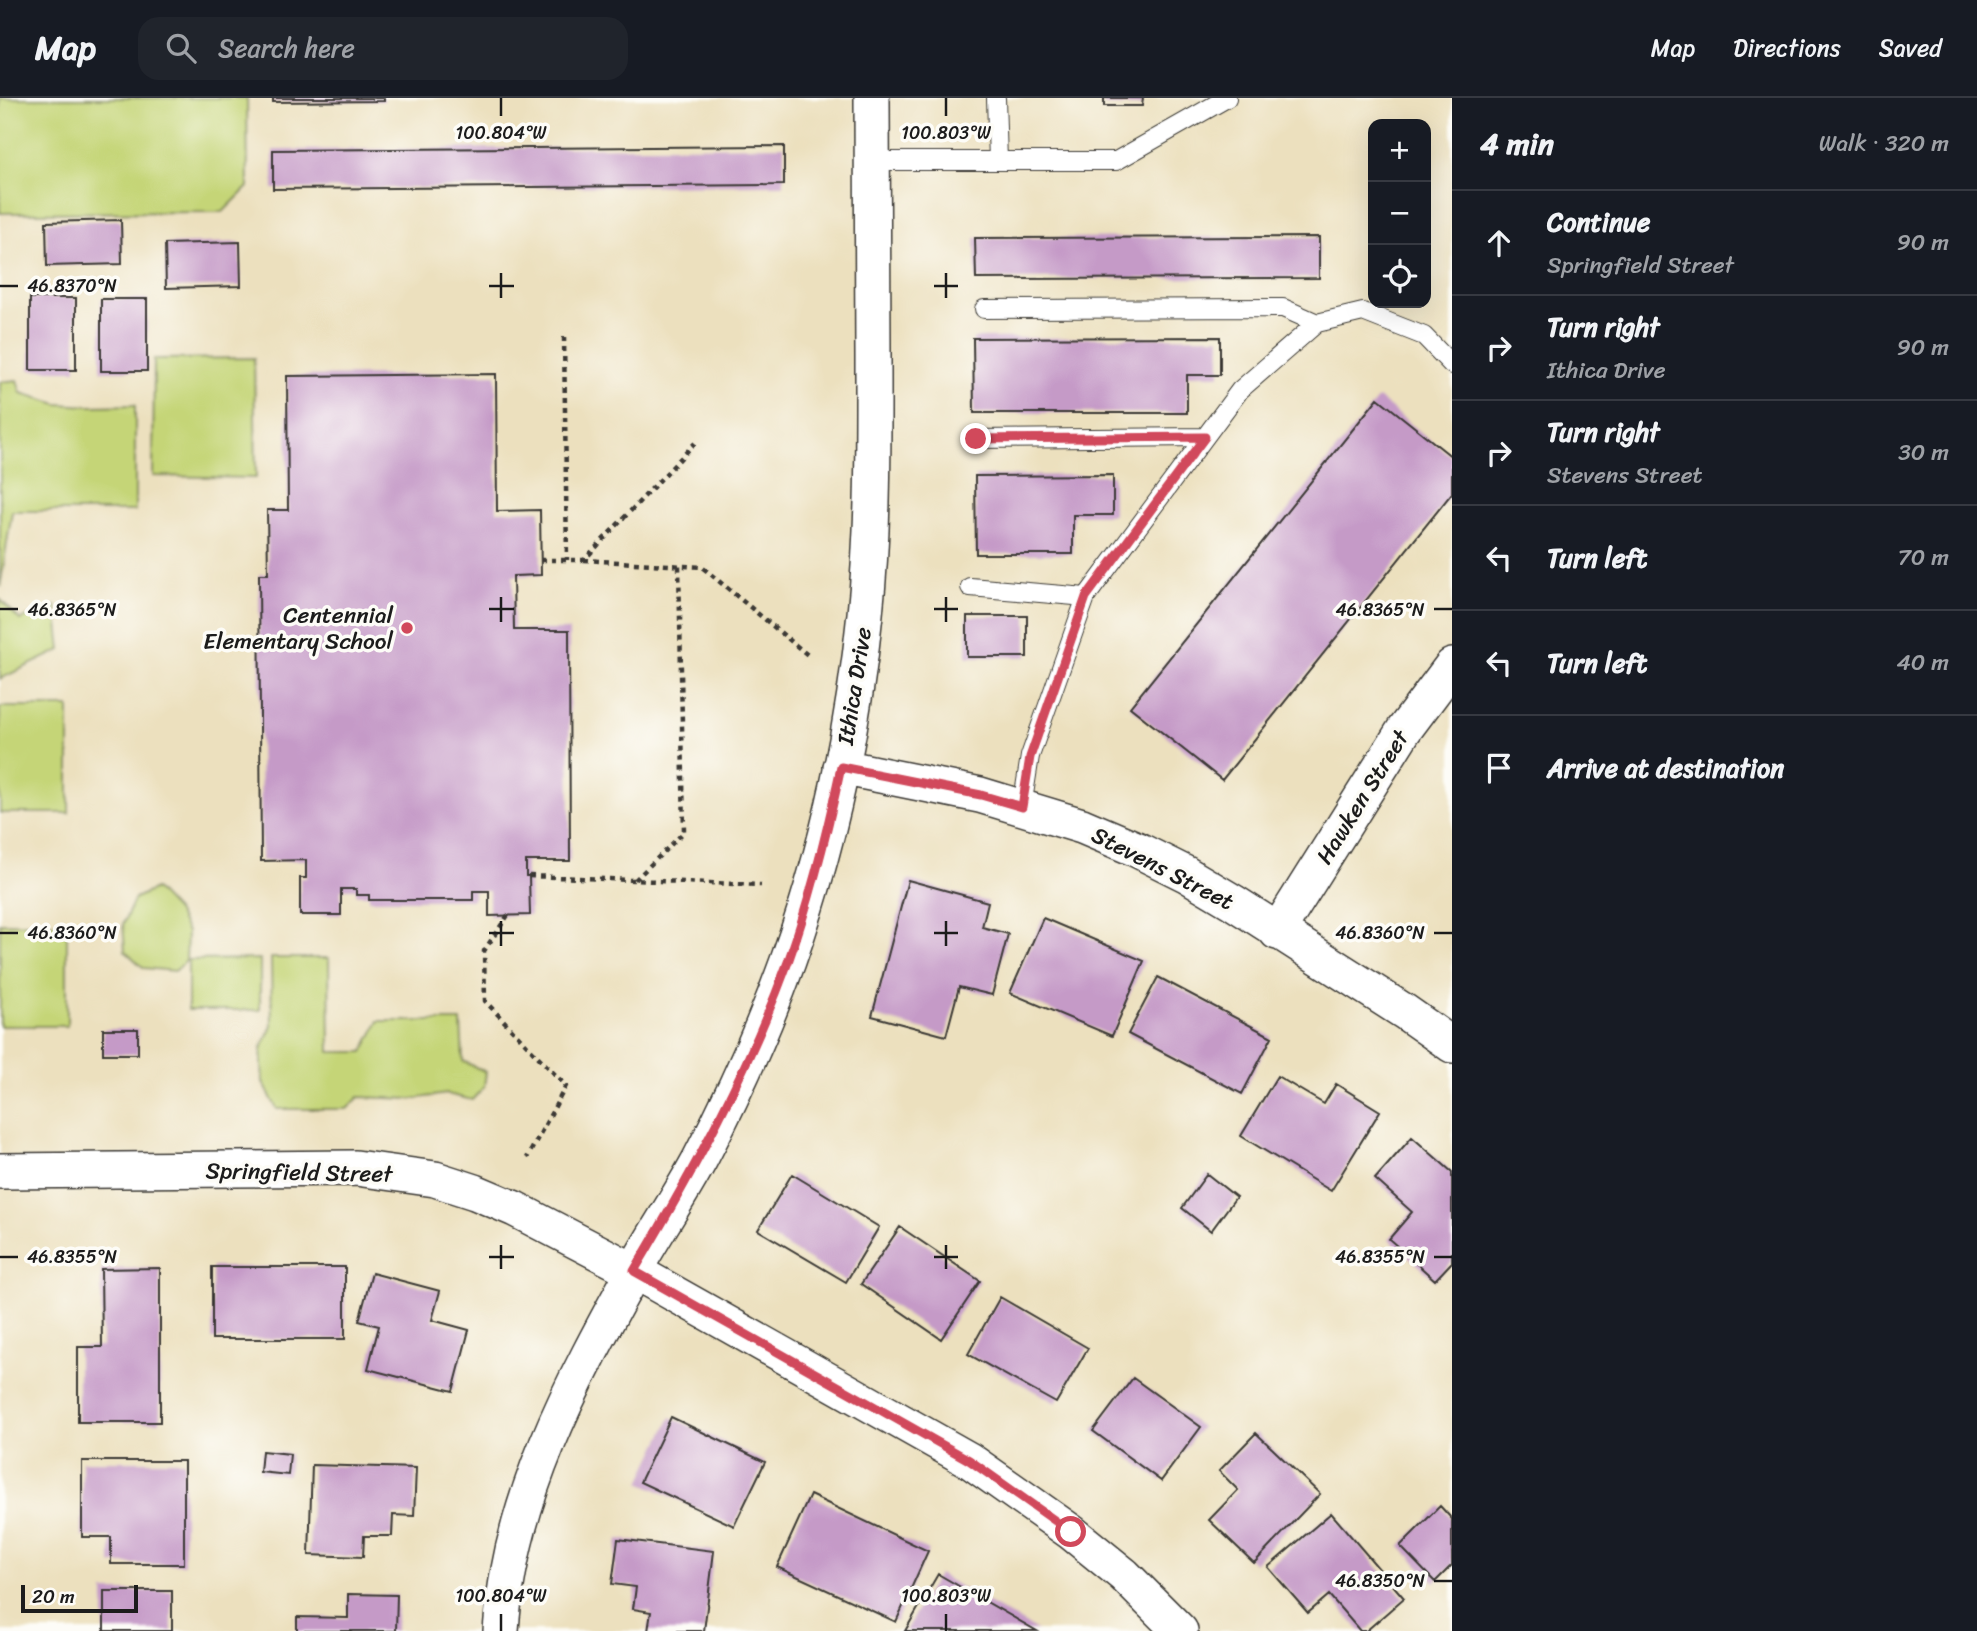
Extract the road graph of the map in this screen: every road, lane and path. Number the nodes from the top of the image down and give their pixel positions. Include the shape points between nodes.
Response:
1 (872, 98) edge
2 (996, 98) edge
3 (1227, 98) edge
4 (872, 161) junction
5 (998, 161) junction
6 (984, 309) dead end
7 (1317, 323) junction
8 (565, 337) dead end
9 (1452, 365) edge
10 (1205, 437) junction
11 (976, 439) dead end
12 (695, 443) dead end
13 (541, 560) dead end
14 (567, 560) junction
15 (584, 560) junction
16 (679, 565) junction
17 (970, 587) dead end
18 (1086, 597) junction
19 (810, 657) dead end
20 (1452, 666) edge
21 (841, 767) junction
22 (1022, 807) junction
23 (529, 876) dead end
24 (635, 880) junction
25 (761, 885) dead end
26 (509, 915) dead end
27 (1277, 932) junction
28 (1452, 1045) edge
29 (527, 1158) dead end
30 (0, 1171) edge
31 (634, 1271) junction
32 (501, 1631) edge
33 (1180, 1631) edge

1 - 4 street, Ithica Drive
2 - 5 lane
3 - 5 lane via 1116,161
4 - 5 lane
4 - 21 street, Ithica Drive via 872,524 860,657
6 - 7 lane via 1283,308
7 - 9 lane via 1363,312 1424,336
7 - 10 lane via 1240,390
8 - 14 path
10 - 11 lane
10 - 18 lane
12 - 15 path
13 - 14 path
14 - 15 path
15 - 16 path
16 - 19 path via 702,567
16 - 24 path via 684,832
17 - 18 lane
18 - 22 lane via 1030,757
20 - 27 street, Hawken Street via 1374,775
21 - 22 street, Stevens Street
21 - 31 street, Ithica Drive via 809,897 763,1025 700,1159
22 - 27 street, Stevens Street via 1136,849 1186,874
23 - 24 path
24 - 25 path
26 - 29 path via 485,951 485,1001 566,1086
27 - 28 street, Stevens Street
30 - 31 street, Springfield Street via 356,1168 397,1172 475,1192
31 - 32 street, Ithica Drive via 542,1454 510,1562
31 - 33 street, Springfield Street via 969,1460 1082,1540 1125,1575

